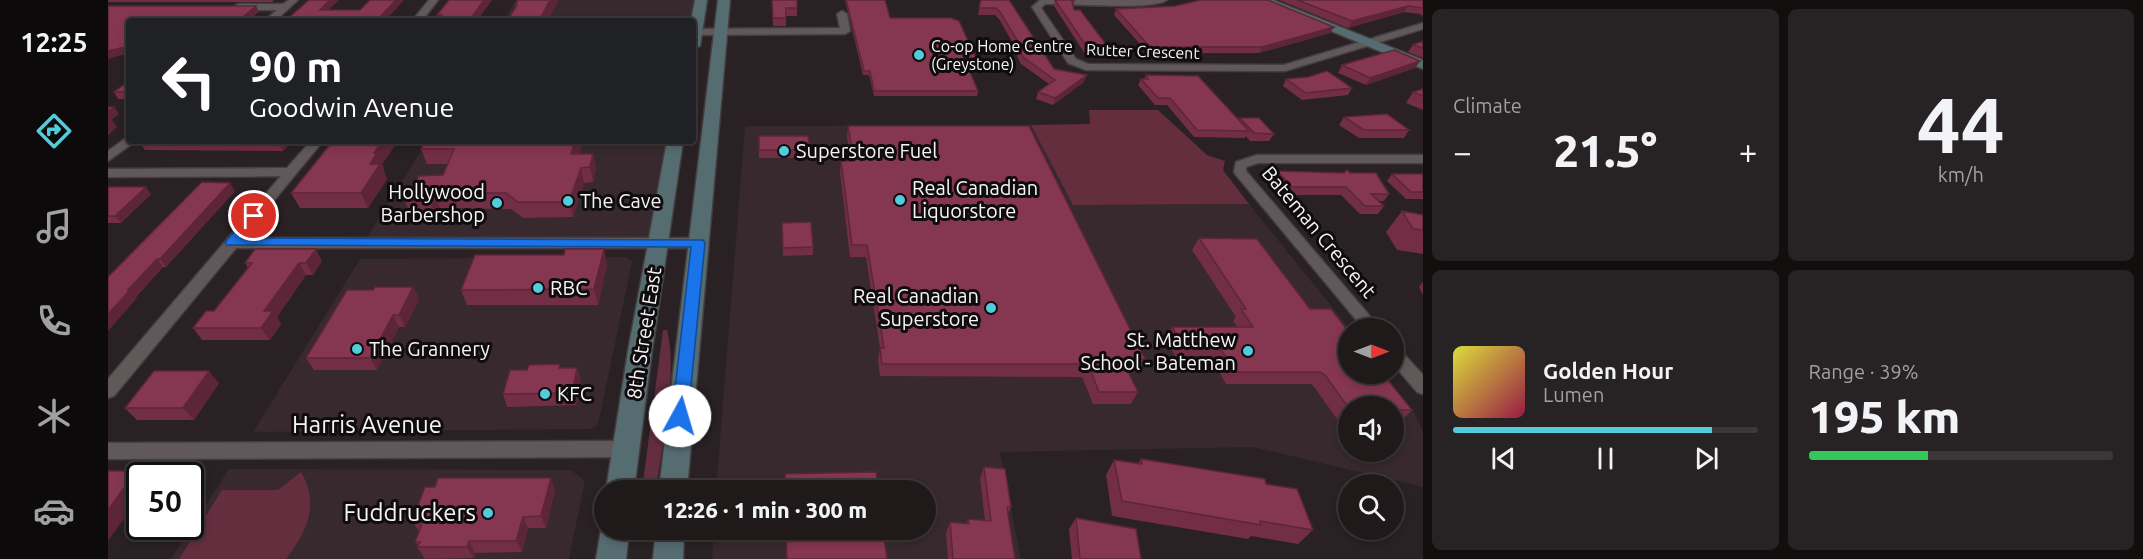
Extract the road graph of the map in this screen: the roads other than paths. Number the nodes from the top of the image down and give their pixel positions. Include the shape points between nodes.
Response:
1 (294, 0) edge
2 (434, 0) edge
3 (701, 0) edge
4 (724, 0) edge
5 (1162, 0) edge
6 (1262, 0) edge
7 (225, 7) edge
8 (286, 7) junction
9 (842, 14) dead end
10 (273, 18) edge
11 (419, 18) edge
12 (696, 23) edge
13 (1423, 26) edge
14 (696, 32) edge
15 (721, 32) junction
16 (1367, 43) junction
17 (1423, 65) edge
18 (126, 142) edge
19 (314, 144) edge
20 (675, 144) edge
21 (108, 157) edge
22 (1423, 159) edge
23 (291, 172) junction
24 (108, 173) edge
25 (232, 243) junction
26 (660, 243) junction
27 (698, 243) junction
28 (1364, 318) edge
29 (1404, 365) edge
30 (1423, 387) edge
31 (108, 391) edge
32 (626, 449) junction
33 (108, 451) edge
34 (621, 480) edge
35 (675, 480) edge
36 (614, 540) edge
37 (669, 540) edge
38 (611, 559) edge
39 (668, 559) edge

1 - 8 street
2 - 11 street
3 - 12 main road
4 - 15 main road, 8th Street East
5 - 16 street, Rutter Crescent via 1056,1 1036,7 1072,61 1086,67 1285,68
6 - 16 main road
7 - 8 street
8 - 10 street
9 - 15 street via 845,31
13 - 16 street
14 - 15 street
15 - 27 main road, 8th Street East
16 - 17 main road
18 - 21 street
19 - 23 street
20 - 26 main road, 8th Street East
22 - 28 street, Bateman Crescent via 1257,159 1240,165 1240,172
23 - 24 street
23 - 25 street
25 - 26 street
25 - 31 street
26 - 27 street
26 - 32 main road, 8th Street East
27 - 35 main road, 8th Street East
29 - 30 street
32 - 33 street, Harris Avenue
32 - 34 main road, 8th Street East
36 - 38 main road
37 - 39 main road

